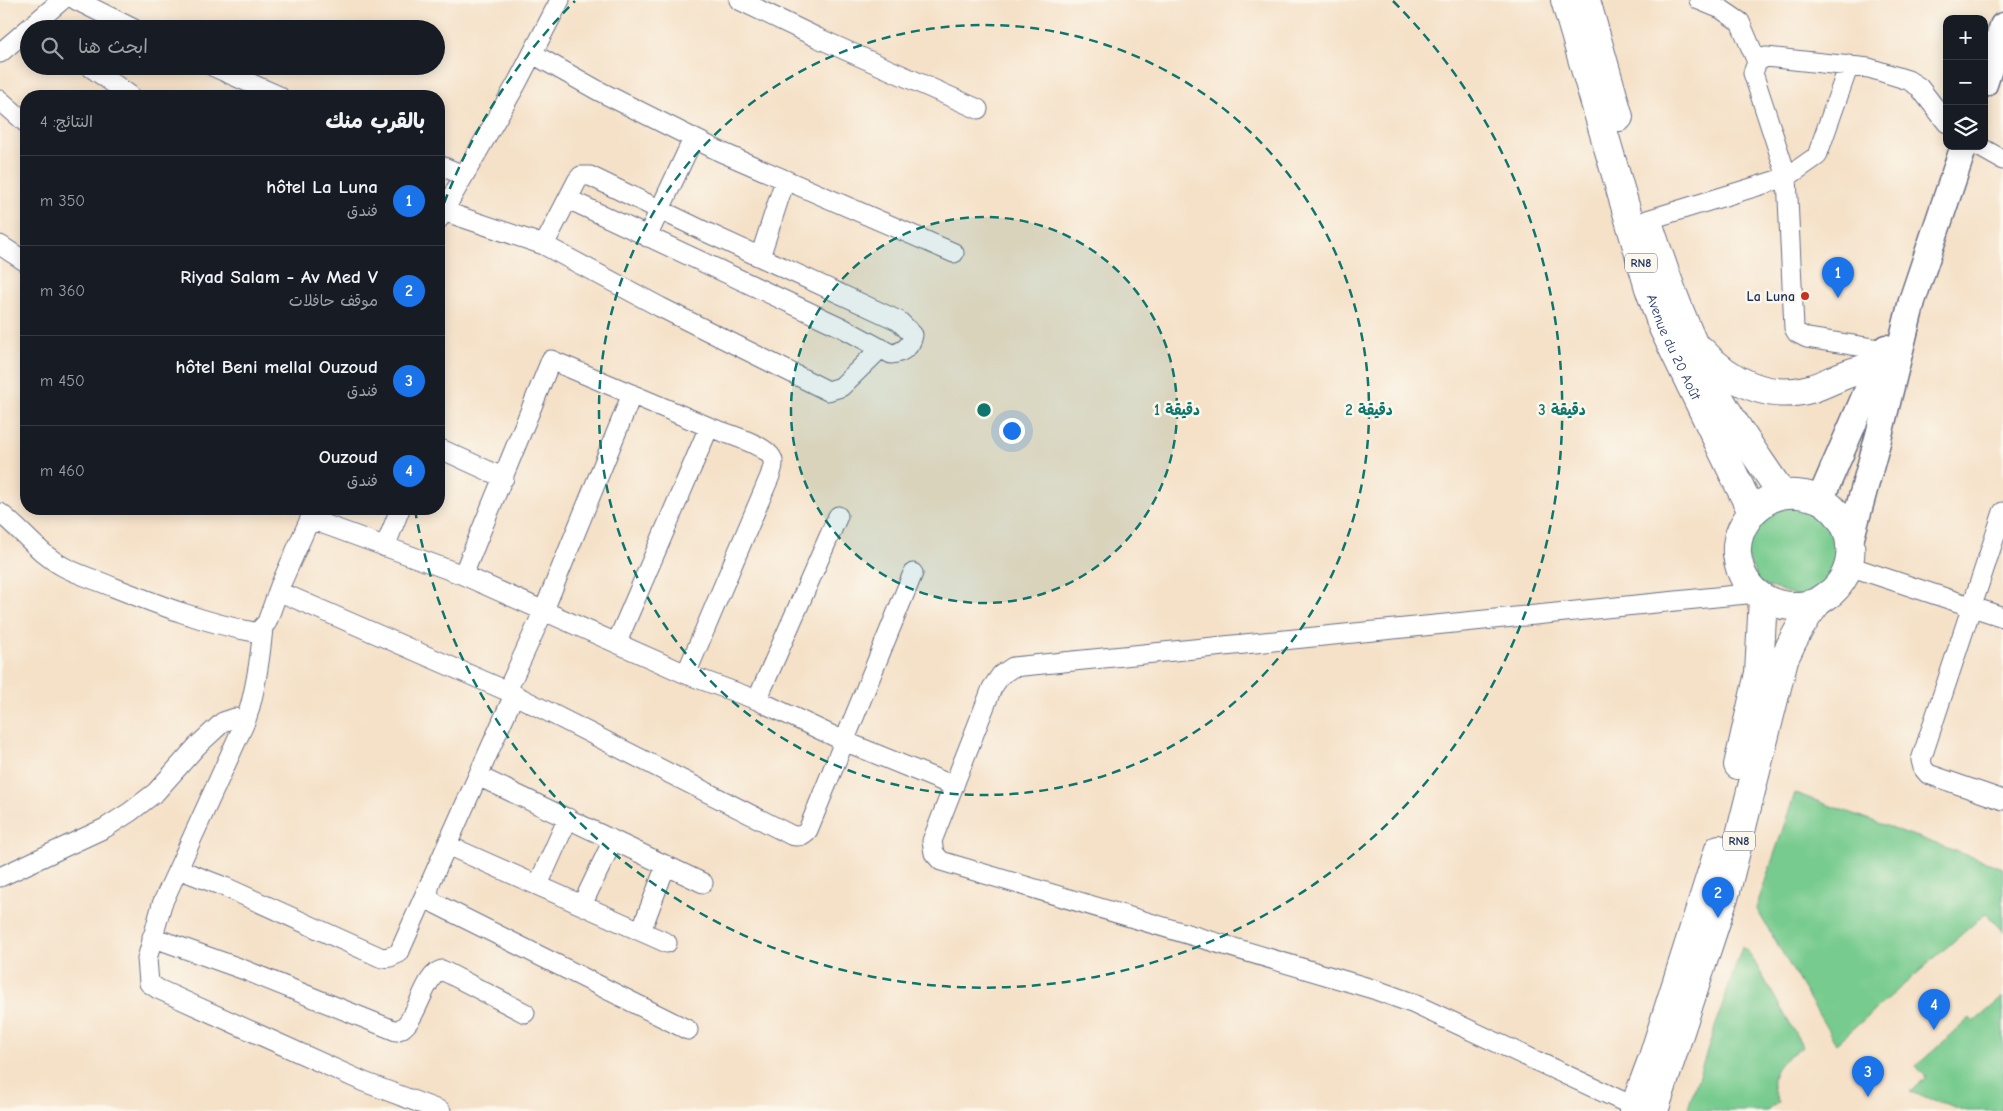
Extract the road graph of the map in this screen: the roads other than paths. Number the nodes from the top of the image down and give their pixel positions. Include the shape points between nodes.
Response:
1 (62, 0) edge
2 (76, 0) edge
3 (560, 0) edge
4 (739, 0) edge
5 (1565, 0) edge
6 (1586, 0) edge
7 (1699, 0) edge
8 (42, 20) edge
9 (116, 20) edge
10 (2003, 26) edge
11 (20, 39) edge
12 (0, 54) edge
13 (533, 54) junction
14 (1757, 62) junction
15 (1849, 65) junction
16 (1988, 72) edge
17 (102, 75) edge
18 (232, 75) edge
19 (123, 90) edge
20 (266, 90) edge
21 (0, 100) edge
22 (978, 109) dead end
23 (20, 118) edge
24 (1943, 118) edge
25 (693, 139) junction
26 (1963, 150) edge
27 (1985, 150) edge
28 (2003, 160) edge
29 (445, 167) edge
30 (464, 175) junction
31 (1787, 177) junction
32 (785, 180) junction
33 (568, 199) junction
34 (445, 208) edge
35 (660, 209) junction
36 (445, 216) edge
37 (1647, 220) junction
38 (647, 237) junction
39 (544, 245) junction
40 (0, 246) edge
41 (954, 253) dead end
42 (760, 257) junction
43 (20, 258) edge
44 (1912, 301) junction
45 (1688, 336) junction
46 (881, 348) junction
47 (1882, 357) junction
48 (632, 394) junction
49 (709, 427) junction
50 (445, 451) edge
51 (504, 478) junction
52 (1782, 494) junction
53 (1820, 500) junction
54 (1752, 512) junction
55 (2003, 512) edge
56 (0, 514) edge
57 (313, 515) edge
58 (315, 515) edge
59 (398, 515) edge
60 (838, 516) dead end
61 (385, 546) junction
62 (1849, 554) junction
63 (912, 573) dead end
64 (462, 575) junction
65 (278, 591) junction
66 (1759, 596) junction
67 (1818, 602) junction
68 (1972, 607) junction
69 (544, 610) junction
70 (2003, 617) edge
71 (263, 628) junction
72 (617, 642) junction
73 (686, 674) junction
74 (510, 693) junction
75 (757, 700) junction
76 (246, 720) junction
77 (844, 741) junction
78 (478, 776) junction
79 (954, 786) junction
80 (2003, 800) edge
81 (568, 818) junction
82 (613, 840) junction
83 (448, 845) junction
84 (666, 865) junction
85 (178, 869) junction
86 (0, 877) edge
87 (431, 881) junction
88 (703, 883) dead end
89 (538, 885) junction
90 (582, 905) junction
91 (641, 931) junction
92 (152, 937) junction
93 (667, 943) dead end
94 (525, 1013) dead end
95 (688, 1030) dead end
96 (1641, 1110) edge
97 (441, 1111) edge

1 - 8 street
2 - 9 street
3 - 13 street
4 - 22 street
5 - 54 main road, Avenue du 20 Août / RN8 via 1663,328
6 - 37 main road, Avenue du 20 Août / RN8
7 - 14 street via 1740,22
10 - 16 main road
11 - 12 street
13 - 25 street
13 - 30 street
14 - 15 street via 1766,57
14 - 31 street via 1753,73
15 - 24 street via 1908,80 1919,87
15 - 31 street via 1817,156
17 - 19 street
18 - 20 street
21 - 23 street
25 - 32 street
25 - 35 street
26 - 44 main road
27 - 28 street
29 - 30 street
30 - 34 street
31 - 37 street
31 - 47 street via 1794,328 1807,338
32 - 41 street
32 - 42 street
33 - 35 street via 577,180 585,175
33 - 38 street
33 - 39 street
35 - 38 street
35 - 42 street
36 - 39 street
37 - 45 main road, Avenue du 20 Août / RN8
38 - 46 street
39 - 46 street via 828,391 841,387
40 - 43 street
42 - 46 street via 900,321 913,335 910,346 899,353 891,354
44 - 47 main road
44 - 62 main road
45 - 47 main road via 1712,362 1746,385 1782,393 1810,389
45 - 52 main road, Avenue du 20 Août / RN8 via 1719,397
47 - 53 main road
48 - 49 street
48 - 51 street via 550,360
48 - 69 street
49 - 72 street
49 - 73 street via 755,445 769,453 773,462 770,476
50 - 51 street
51 - 64 street
52 - 53 main road via 1802,494
52 - 54 main road
53 - 62 main road via 1845,524
54 - 66 main road via 1740,531 1737,553 1742,575
55 - 68 street
56 - 71 street via 63,567 220,626 254,632
57 - 65 street
58 - 61 street
59 - 61 street
60 - 75 street
61 - 64 street
62 - 67 main road, RN8 via 1842,581
62 - 68 street
63 - 77 street
64 - 69 street
65 - 71 street
65 - 74 street
66 - 67 main road, RN8 via 1776,605 1790,607
66 - 79 street via 1013,667 1001,675 992,688
66 - 96 main road, RN8 via 1759,673 1722,836
67 - 96 main road, RN8 via 1796,633 1784,659 1724,900
68 - 70 street
68 - 80 street via 1921,760 1928,774
69 - 72 street
69 - 74 street
71 - 76 street via 254,697
72 - 73 street
73 - 75 street
74 - 77 street via 791,836 808,830
74 - 78 street
75 - 77 street
76 - 85 street
76 - 86 street via 235,718 223,722 156,792 106,828
77 - 79 street
78 - 81 street
78 - 83 street
79 - 96 street via 932,841 934,853 941,861 1376,990 1412,1003
81 - 82 street
81 - 89 street
82 - 84 street
82 - 90 street
83 - 87 street
83 - 89 street
84 - 88 street
84 - 91 street
85 - 87 street via 382,958 398,953
85 - 92 street
87 - 95 street via 428,892 436,904
89 - 90 street
90 - 91 street
91 - 93 street
92 - 94 street via 396,1031 403,1028 415,1011 434,974 442,970
92 - 97 street via 147,969 149,983 158,989 364,1082

